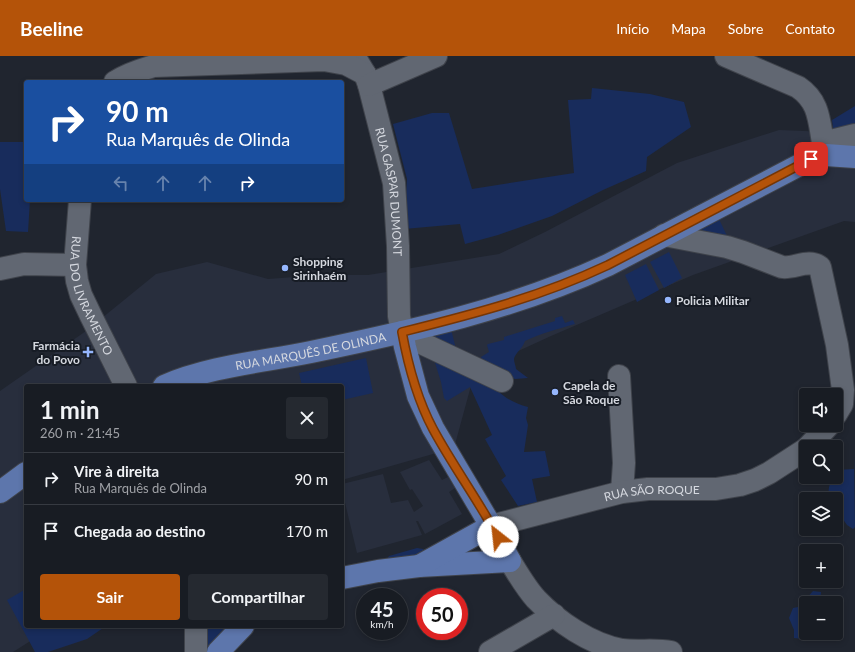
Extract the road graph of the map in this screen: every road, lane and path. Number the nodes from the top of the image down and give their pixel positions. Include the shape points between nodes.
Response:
1 (436, 56) edge
2 (726, 56) edge
3 (312, 59) edge
4 (363, 72) edge
5 (118, 80) edge
6 (855, 135) edge
7 (824, 149) junction
8 (855, 157) edge
9 (80, 202) edge
10 (664, 235) junction
11 (75, 265) junction
12 (0, 269) edge
13 (405, 332) junction
14 (619, 376) dead end
15 (502, 381) dead end
16 (125, 384) edge
17 (170, 384) edge
18 (843, 388) edge
19 (822, 432) edge
20 (815, 440) edge
21 (799, 453) edge
22 (24, 474) edge
23 (0, 492) edge
24 (622, 492) junction
25 (491, 526) junction
26 (510, 561) junction
27 (419, 566) junction
28 (344, 578) edge
29 (554, 615) junction
30 (196, 628) edge
31 (241, 628) edge
32 (196, 652) edge
33 (218, 652) edge
34 (490, 652) edge
35 (671, 652) edge

1 - 4 street
2 - 7 street via 807,93 817,110
3 - 4 street via 335,61
3 - 5 street via 154,66
4 - 13 street, RUA GASPAR DUMONT via 394,183 399,316
6 - 7 street
7 - 8 main road, RUA MARQUÊS DE OLINDA
7 - 10 main road, RUA MARQUÊS DE OLINDA via 811,159
9 - 11 street, RUA DO LIVRAMENTO
10 - 13 main road, RUA MARQUÊS DE OLINDA via 577,280 492,310
10 - 18 street via 732,249 782,267 813,264 820,267 837,346
11 - 12 street via 24,264
11 - 16 street, RUA DO LIVRAMENTO via 81,295
13 - 15 street via 417,341
13 - 17 main road, RUA MARQUÊS DE OLINDA via 221,369
13 - 25 main road via 405,346 418,396 433,428
14 - 24 street via 624,463
19 - 20 street, RUA SÃO ROQUE
21 - 24 street, RUA SÃO ROQUE via 769,473 740,485 716,489 648,489
22 - 23 main road
24 - 25 street, RUA SÃO ROQUE
25 - 26 main road
25 - 27 main road
26 - 27 main road
26 - 29 street via 536,598
27 - 28 main road
29 - 34 street
29 - 35 street via 582,634 610,647
30 - 32 street
31 - 33 main road

